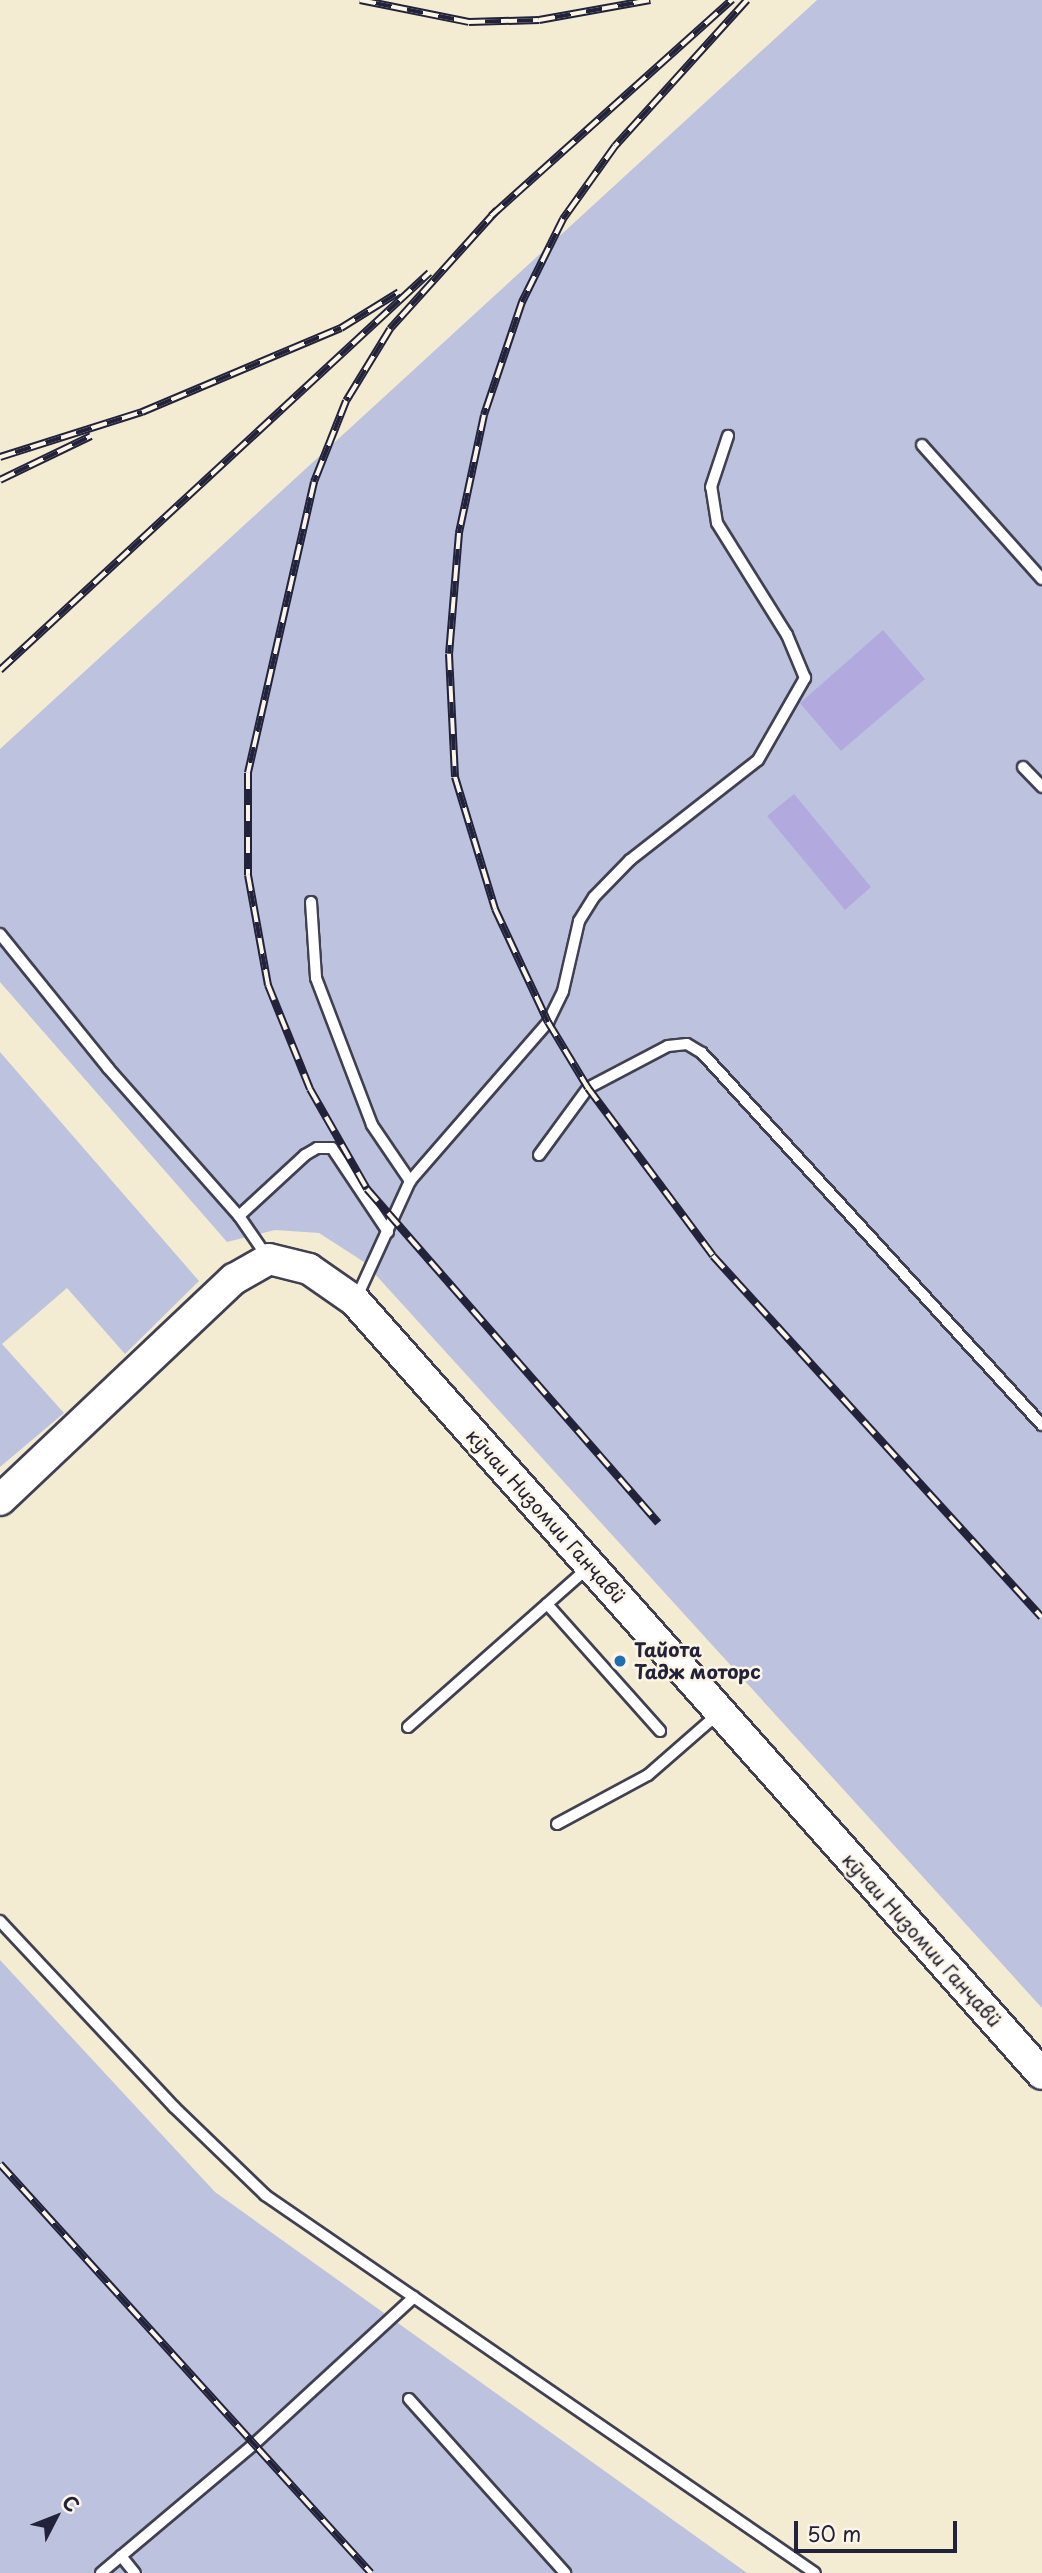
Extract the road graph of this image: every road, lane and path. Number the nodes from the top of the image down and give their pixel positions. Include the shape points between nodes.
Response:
1 (728, 436) dead end
2 (922, 445) dead end
3 (1042, 579) edge
4 (1023, 768) dead end
5 (1042, 787) edge
6 (311, 902) dead end
7 (0, 934) edge
8 (539, 1155) dead end
9 (410, 1181) junction
10 (239, 1216) junction
11 (388, 1233) junction
12 (269, 1259) junction
13 (355, 1301) junction
14 (1042, 1425) edge
15 (0, 1500) edge
16 (590, 1566) junction
17 (547, 1604) junction
18 (720, 1713) junction
19 (408, 1727) dead end
20 (660, 1731) dead end
21 (557, 1824) dead end
22 (0, 1921) edge
23 (1042, 2074) edge
24 (414, 2297) junction
25 (409, 2399) dead end
26 (121, 2556) junction
27 (101, 2573) edge
28 (135, 2573) edge
29 (565, 2573) edge
30 (815, 2573) edge

1 - 9 lane via 711,487 717,523 787,635 805,678 758,760 630,860 594,897 579,922 563,991 548,1022
2 - 3 lane
4 - 5 lane
6 - 9 lane via 316,978 372,1125
7 - 10 lane via 107,1068
8 - 14 lane via 588,1088 668,1046 687,1044 702,1053
9 - 11 lane
10 - 11 lane via 305,1155 317,1148 332,1148
10 - 12 lane
11 - 13 lane
12 - 13 main road, кӯчаи Низомии Ганҷавӣ via 309,1269
12 - 15 main road via 234,1279
13 - 16 main road, кӯчаи Низомии Ганҷавӣ
16 - 17 lane
16 - 18 main road, кӯчаи Низомии Ганҷавӣ
17 - 19 lane
17 - 20 lane
18 - 21 lane via 648,1775
18 - 23 main road, кӯчаи Низомии Ганҷавӣ
22 - 24 lane via 174,2107 265,2195
24 - 26 lane via 252,2446
24 - 30 lane
25 - 29 lane
26 - 27 lane
26 - 28 lane

